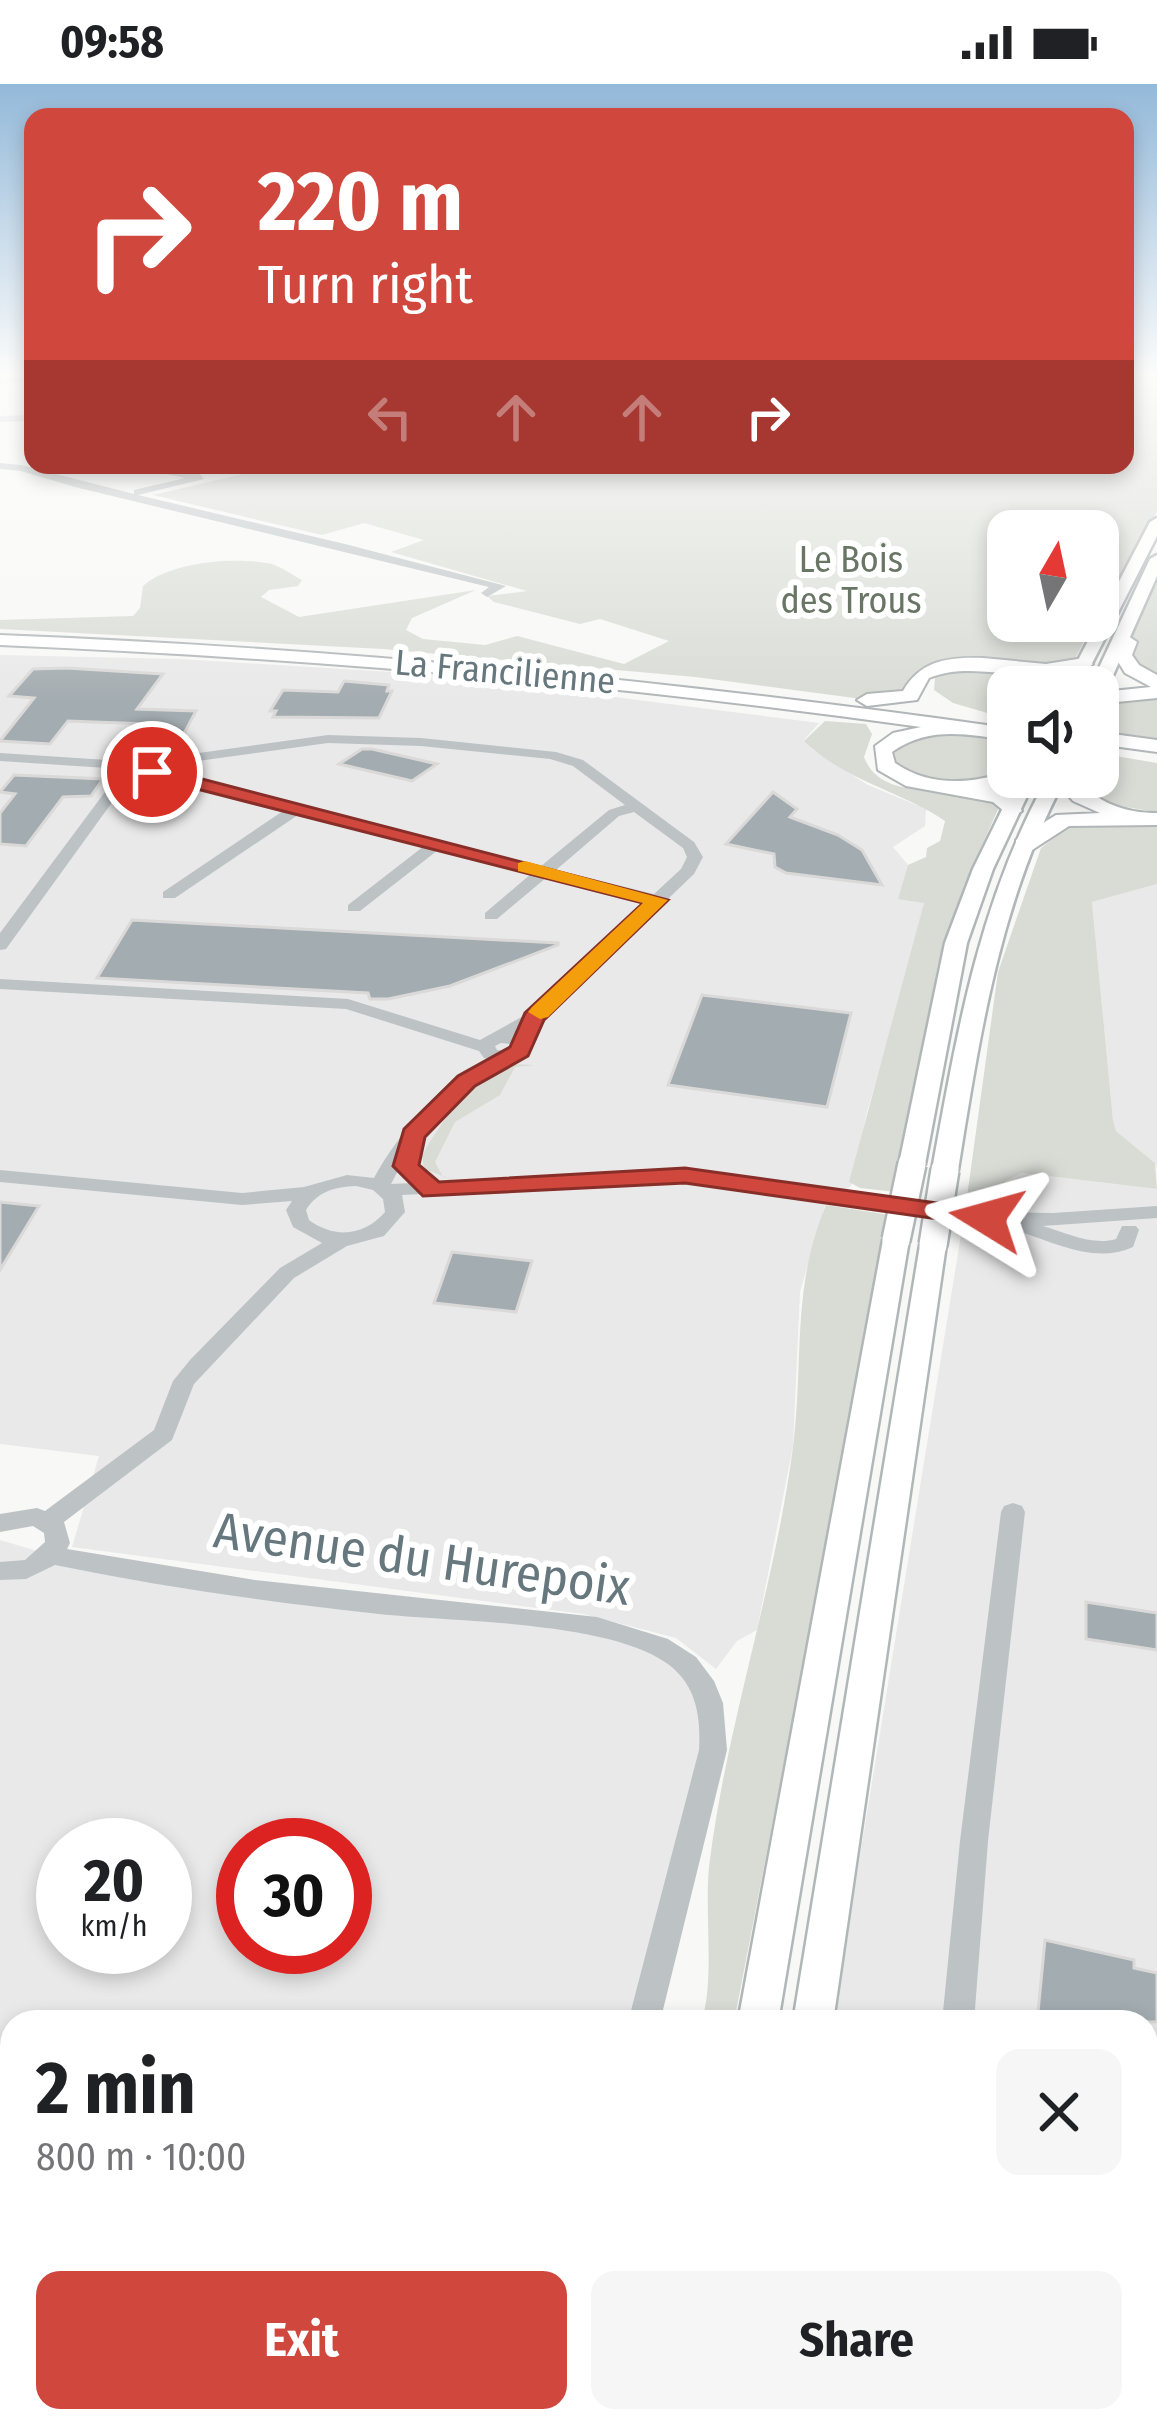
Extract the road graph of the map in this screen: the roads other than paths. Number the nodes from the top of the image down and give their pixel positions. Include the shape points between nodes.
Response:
1 (71, 483) edge
2 (177, 483) edge
3 (127, 495) junction
4 (1157, 522) edge
5 (1157, 559) edge
6 (487, 593) dead end
7 (0, 637) edge
8 (1121, 637) junction
9 (1084, 664) joint
10 (1108, 666) edge
11 (987, 667) edge
12 (1157, 687) edge
13 (762, 692) junction
14 (1119, 695) edge
15 (807, 704) junction
16 (987, 720) edge
17 (987, 725) edge
18 (987, 726) edge
19 (987, 729) edge
20 (1119, 743) edge
21 (1119, 746) edge
22 (1157, 751) edge
23 (0, 757) edge
24 (139, 768) junction
25 (987, 783) edge
26 (1017, 798) edge
27 (1049, 798) edge
28 (1084, 798) edge
29 (637, 806) junction
30 (296, 808) junction
31 (1011, 811) junction
32 (1157, 818) edge
33 (436, 844) junction
34 (1024, 845) junction
35 (544, 872) junction
36 (169, 895) dead end
37 (658, 900) junction
38 (354, 908) dead end
39 (491, 916) dead end
40 (0, 945) edge
41 (0, 984) edge
42 (533, 1018) junction
43 (490, 1043) junction
44 (514, 1050) junction
45 (466, 1081) junction
46 (409, 1139) junction
47 (0, 1176) edge
48 (343, 1180) junction
49 (383, 1188) junction
50 (441, 1191) junction
51 (308, 1193) junction
52 (242, 1199) junction
53 (395, 1213) junction
54 (1102, 1214) junction
55 (1157, 1215) edge
56 (301, 1223) junction
57 (1072, 1229) junction
58 (1129, 1230) junction
59 (343, 1239) junction
60 (287, 1273) junction
61 (1013, 1512) dead end
62 (48, 1521) junction
63 (0, 1523) edge
64 (51, 1555) junction
65 (0, 1571) edge
66 (647, 2010) edge
67 (760, 2010) edge
68 (815, 2010) edge
69 (959, 2010) edge

1 - 3 street
2 - 3 street
3 - 6 street via 500,586
4 - 9 main road
5 - 8 main road
7 - 13 highway, La Francilienne via 355,652
7 - 15 highway, La Francilienne via 447,665
8 - 10 main road
8 - 12 highway via 1127,663
9 - 13 highway via 950,665 922,674 910,696 890,701
11 - 16 highway via 928,678 942,702
12 - 14 highway
13 - 17 highway, La Francilienne
15 - 18 highway, La Francilienne
15 - 31 highway via 879,728 872,757 887,775 920,787 994,794
19 - 25 highway via 917,733 888,743 881,758 893,773 923,784
20 - 22 highway
21 - 22 highway
23 - 24 street
24 - 29 street via 312,739 442,743 566,758
24 - 30 street
24 - 40 street
26 - 31 main road
27 - 34 main road
28 - 32 highway
29 - 35 street via 614,813
29 - 37 street via 695,856
30 - 33 street
30 - 36 street
31 - 67 main road, bridge via 956,943
32 - 34 highway via 1078,817
33 - 35 street
33 - 38 street
34 - 68 main road, bridge via 986,946 945,1170
35 - 37 street
35 - 39 street
37 - 42 street
41 - 43 street via 329,1002
42 - 43 street
42 - 44 street
43 - 44 street
43 - 45 street
44 - 45 street
45 - 46 street
46 - 48 street
46 - 49 street
46 - 50 street via 406,1166
47 - 52 street
48 - 49 street
48 - 51 street
49 - 50 street
49 - 53 street
50 - 53 street
50 - 57 street via 685,1176
51 - 52 street
51 - 56 street via 298,1204
52 - 56 street
53 - 59 street via 382,1228
54 - 55 street
54 - 57 street
54 - 58 street
55 - 58 street
56 - 59 street
56 - 60 street via 304,1246
57 - 58 street via 1093,1248 1112,1249 1126,1243
59 - 60 street
60 - 62 street via 184,1382 164,1434
61 - 69 street
62 - 63 street
62 - 64 street via 58,1533
64 - 65 street via 22,1571
64 - 66 street, Avenue du Hurepoix via 592,1629 660,1646 690,1667 717,1718 713,1750

